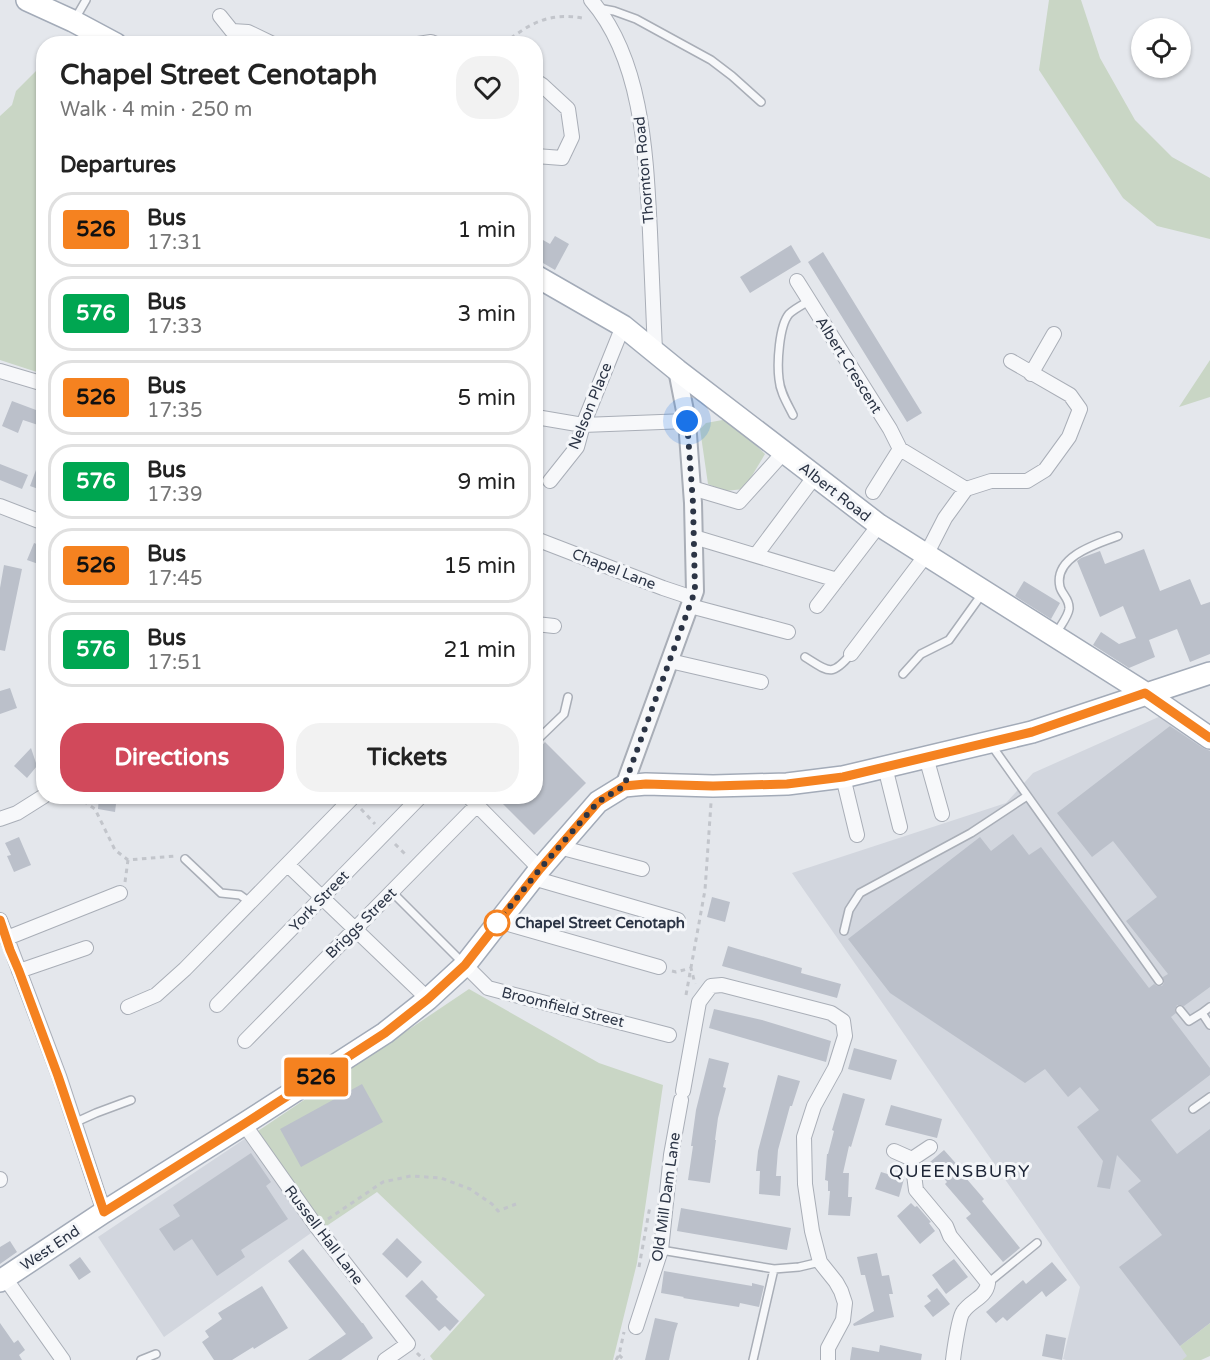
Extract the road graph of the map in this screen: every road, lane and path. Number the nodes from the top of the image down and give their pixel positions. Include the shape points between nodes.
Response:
1 (27, 0) edge
2 (86, 0) edge
3 (595, 4) edge
4 (220, 16) dead end
5 (73, 21) junction
6 (610, 28) junction
7 (101, 36) edge
8 (256, 36) edge
9 (514, 36) edge
10 (543, 86) edge
11 (761, 102) dead end
12 (543, 157) edge
13 (543, 280) edge
14 (797, 280) dead end
15 (809, 301) junction
16 (623, 326) junction
17 (1054, 334) dead end
18 (655, 351) junction
19 (1011, 361) dead end
20 (0, 370) edge
21 (676, 370) junction
22 (1031, 374) junction
23 (36, 381) edge
24 (793, 415) dead end
25 (543, 418) edge
26 (687, 421) junction
27 (583, 425) junction
28 (900, 449) junction
29 (784, 452) junction
30 (815, 476) junction
31 (550, 481) dead end
32 (692, 488) junction
33 (966, 489) junction
34 (873, 492) dead end
35 (0, 507) edge
36 (36, 520) edge
37 (879, 525) junction
38 (1118, 536) dead end
39 (694, 537) junction
40 (543, 541) edge
41 (756, 555) junction
42 (926, 555) junction
43 (837, 579) junction
44 (984, 591) junction
45 (691, 602) junction
46 (817, 606) dead end
47 (543, 625) edge
48 (554, 626) dead end
49 (788, 632) dead end
50 (1054, 636) junction
51 (851, 654) joint
52 (805, 657) dead end
53 (670, 662) junction
54 (1210, 673) edge
55 (903, 674) dead end
56 (761, 682) dead end
57 (1145, 693) junction
58 (568, 696) dead end
59 (543, 734) edge
60 (1210, 738) edge
61 (989, 742) junction
62 (927, 757) junction
63 (885, 767) junction
64 (843, 777) junction
65 (624, 786) junction
66 (1027, 796) junction
67 (36, 801) edge
68 (88, 804) edge
69 (346, 804) edge
70 (413, 804) edge
71 (470, 804) edge
72 (477, 804) edge
73 (942, 814) dead end
74 (0, 819) edge
75 (900, 827) dead end
76 (857, 835) dead end
77 (558, 847) junction
78 (185, 859) joint
79 (288, 865) junction
80 (642, 869) dead end
81 (536, 873) junction
82 (392, 892) junction
83 (120, 894) dead end
84 (322, 898) junction
85 (251, 903) junction
86 (0, 920) edge
87 (678, 920) dead end
88 (498, 921) junction
89 (355, 929) junction
90 (844, 931) dead end
91 (6, 948) edge
92 (86, 948) dead end
93 (465, 965) junction
94 (659, 967) joint
95 (19, 971) junction
96 (1158, 981) dead end
97 (428, 999) junction
98 (699, 1002) junction
99 (217, 1005) dead end
100 (128, 1007) dead end
101 (1210, 1007) edge
102 (1180, 1010) dead end
103 (1202, 1013) junction
104 (1210, 1025) edge
105 (669, 1035) dead end
106 (245, 1041) dead end
107 (1210, 1097) edge
108 (130, 1100) dead end
109 (1193, 1110) dead end
110 (74, 1123) junction
111 (244, 1124) junction
112 (930, 1147) dead end
113 (894, 1151) dead end
114 (912, 1159) junction
115 (516, 1204) dead end
116 (104, 1212) junction
117 (316, 1227) junction
118 (1037, 1243) dead end
119 (661, 1250) junction
120 (820, 1262) junction
121 (774, 1269) junction
122 (3, 1279) edge
123 (988, 1283) junction
124 (636, 1327) dead end
125 (156, 1354) dead end
126 (619, 1355) dead end
127 (63, 1360) edge
128 (141, 1360) edge
129 (385, 1360) edge
130 (624, 1360) edge
131 (753, 1360) edge
132 (828, 1360) edge
133 (953, 1360) edge

1 - 5 main road
2 - 5 lane
3 - 6 street, Thornton Road
3 - 11 lane via 636,19 711,60
4 - 8 street via 232,31
5 - 7 main road
6 - 9 path via 572,16 533,23
6 - 18 street, Thornton Road via 637,102 643,140
10 - 12 street via 568,110 572,137 565,162
13 - 16 main road, Albert Road
14 - 15 street, Albert Crescent
15 - 24 lane via 788,315 782,330 779,380
15 - 28 street, Albert Crescent
16 - 18 main road, Albert Road
16 - 27 street, Nelson Place
17 - 22 street
18 - 21 main road, Albert Road
19 - 22 street
20 - 23 street
21 - 26 street
21 - 29 main road, Albert Road
22 - 33 street via 1070,395 1080,409 1069,437 1045,470 1027,480 991,480
25 - 27 street
26 - 27 street
26 - 32 street
27 - 31 street, Nelson Place via 577,447
28 - 33 street
28 - 34 street
29 - 30 main road, Albert Road
29 - 32 street via 738,502
30 - 37 main road, Albert Road
30 - 41 street
32 - 39 street
33 - 42 street
35 - 36 street
37 - 42 main road, Albert Road
37 - 43 street
38 - 50 lane via 1091,546 1062,566 1060,590 1069,602 1069,611
39 - 41 street
39 - 45 street via 695,591
40 - 45 street, Chapel Lane
41 - 43 street
42 - 44 main road, Albert Road
42 - 51 street
43 - 46 street
44 - 50 main road, Albert Road
44 - 55 lane via 950,640 921,654
45 - 49 street, Chapel Lane
45 - 53 street
47 - 48 street
50 - 57 main road, Albert Road
51 - 52 lane via 835,670
53 - 56 street
53 - 65 street
54 - 57 main road
57 - 60 main road, Albert Road
57 - 61 main road via 1032,732
58 - 59 lane via 564,714
61 - 62 main road
61 - 66 lane
62 - 63 main road
62 - 73 street
63 - 64 main road
63 - 75 street
64 - 65 main road via 787,784
64 - 76 street
65 - 77 main road, West End via 598,802
66 - 90 lane via 971,833 860,894 849,910
66 - 96 lane
67 - 74 street
68 - 78 path via 95,809 115,850 128,860 179,856
69 - 79 street
70 - 84 street, York Street
71 - 82 street, Briggs Street
72 - 81 street
77 - 80 street
77 - 81 main road, West End
78 - 85 lane via 221,893 240,895
79 - 84 street
79 - 85 street
81 - 87 street
81 - 88 main road, West End
82 - 89 street, Briggs Street
82 - 93 lane
83 - 91 street
84 - 89 street
84 - 99 street, York Street
85 - 100 street via 156,995
86 - 91 street
88 - 93 main road, West End
88 - 94 street
89 - 97 street
89 - 106 street, Briggs Street
91 - 95 street
92 - 95 street
93 - 97 main road, West End
93 - 105 street, Broomfield Street via 488,988
94 - 98 path via 675,972 691,968
95 - 110 street
97 - 111 main road, West End via 385,1033
98 - 119 street, Old Mill Dam Lane via 671,1155
98 - 120 street via 711,986 722,985 831,1013 843,1021 845,1036 835,1068 814,1106 804,1137 805,1184
101 - 103 lane
102 - 103 lane via 1190,1021
103 - 104 lane
107 - 109 lane
108 - 110 lane
110 - 116 street
111 - 116 main road, West End
111 - 117 street, Russell Hall Lane
112 - 114 street
113 - 114 street
114 - 123 street via 916,1190
115 - 117 path via 498,1211 470,1189 441,1178 411,1176 383,1182
116 - 122 main road, West End
117 - 129 street, Russell Hall Lane via 408,1344
118 - 123 lane
119 - 121 lane
119 - 124 street, Old Mill Dam Lane
120 - 121 lane
120 - 132 street via 836,1282 845,1303 843,1320 828,1348
121 - 131 lane
122 - 127 street
123 - 133 street via 987,1290 962,1312
125 - 128 lane
126 - 130 path

